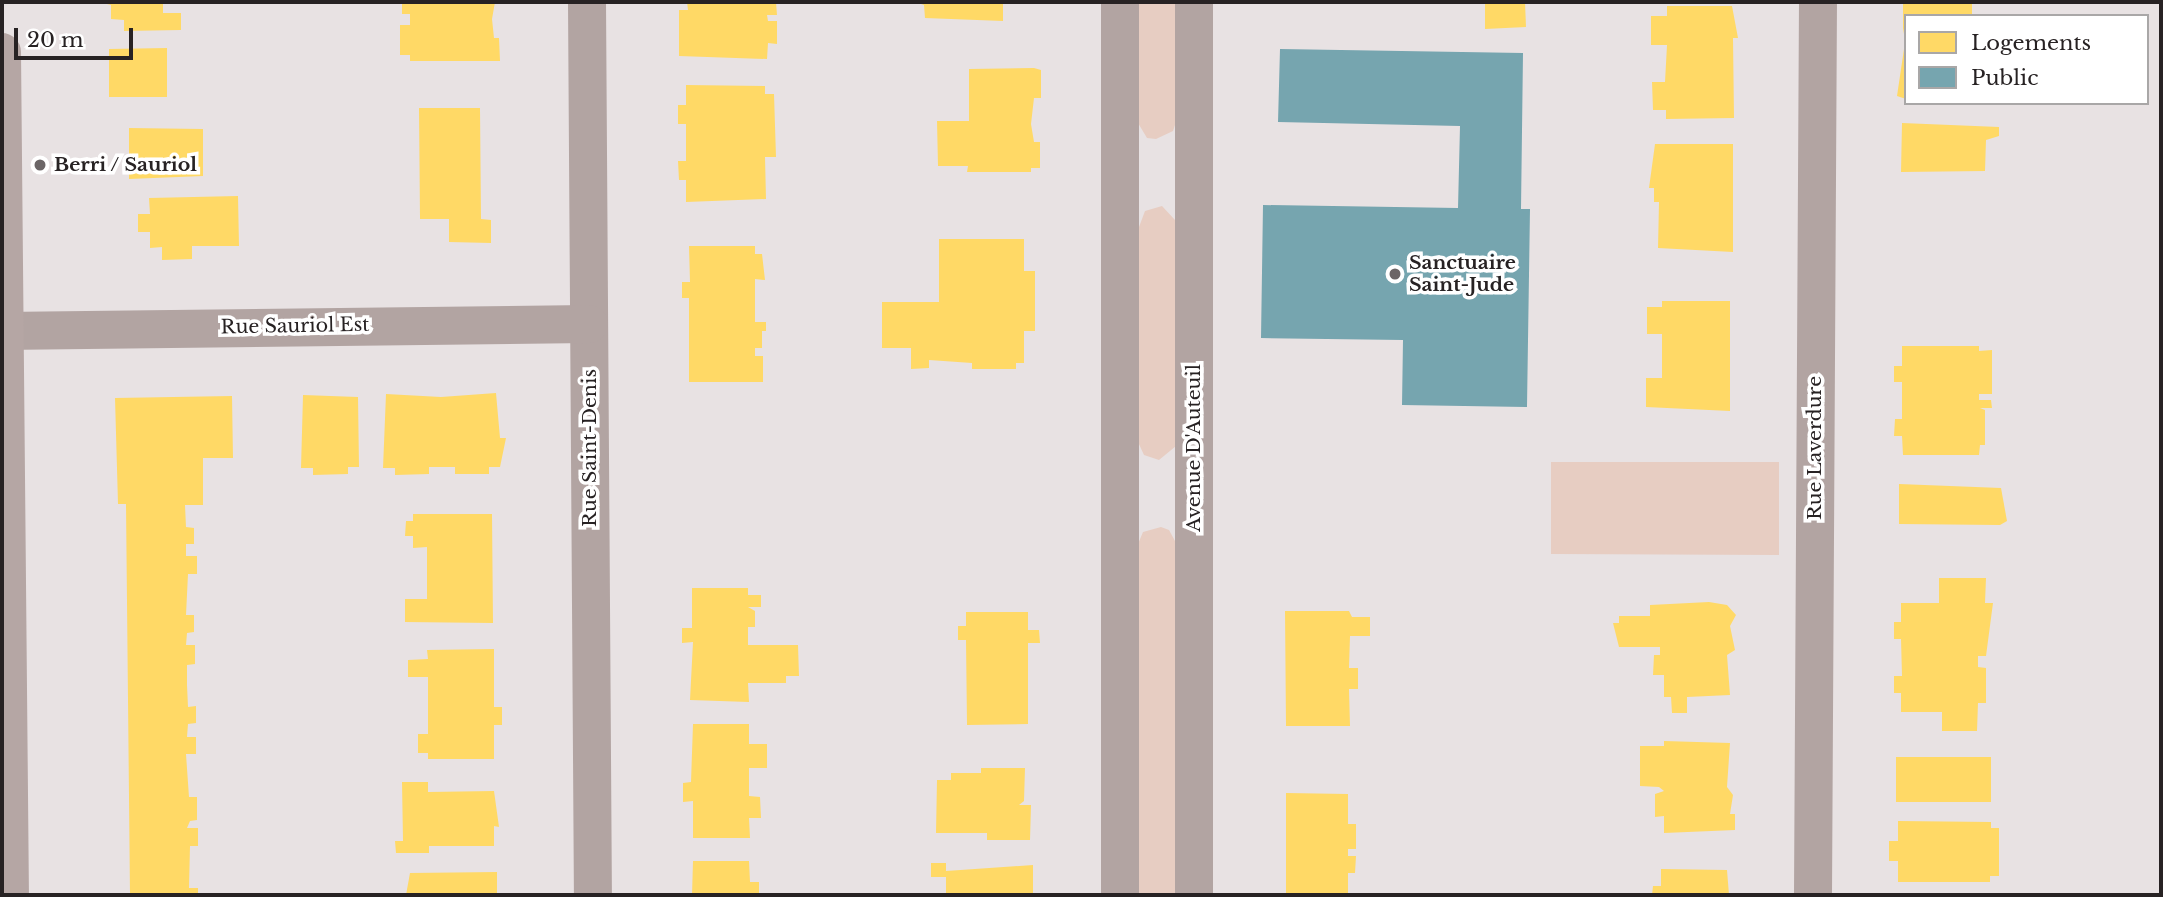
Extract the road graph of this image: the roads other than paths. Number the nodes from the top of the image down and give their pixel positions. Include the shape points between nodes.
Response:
1 (587, 2) edge
2 (1120, 2) edge
3 (1194, 2) edge
4 (1818, 2) edge
5 (2, 52) edge
6 (589, 324) junction
7 (4, 331) edge
8 (10, 895) edge
9 (593, 895) edge
10 (1120, 895) edge
11 (1194, 895) edge
12 (1813, 895) edge

1 - 6 street, Rue Saint-Denis
2 - 10 street
3 - 11 street, Avenue D'Auteuil
4 - 12 street, Rue Laverdure
5 - 7 main road
6 - 7 street, Rue Sauriol Est
6 - 9 street, Rue Saint-Denis
7 - 8 main road

